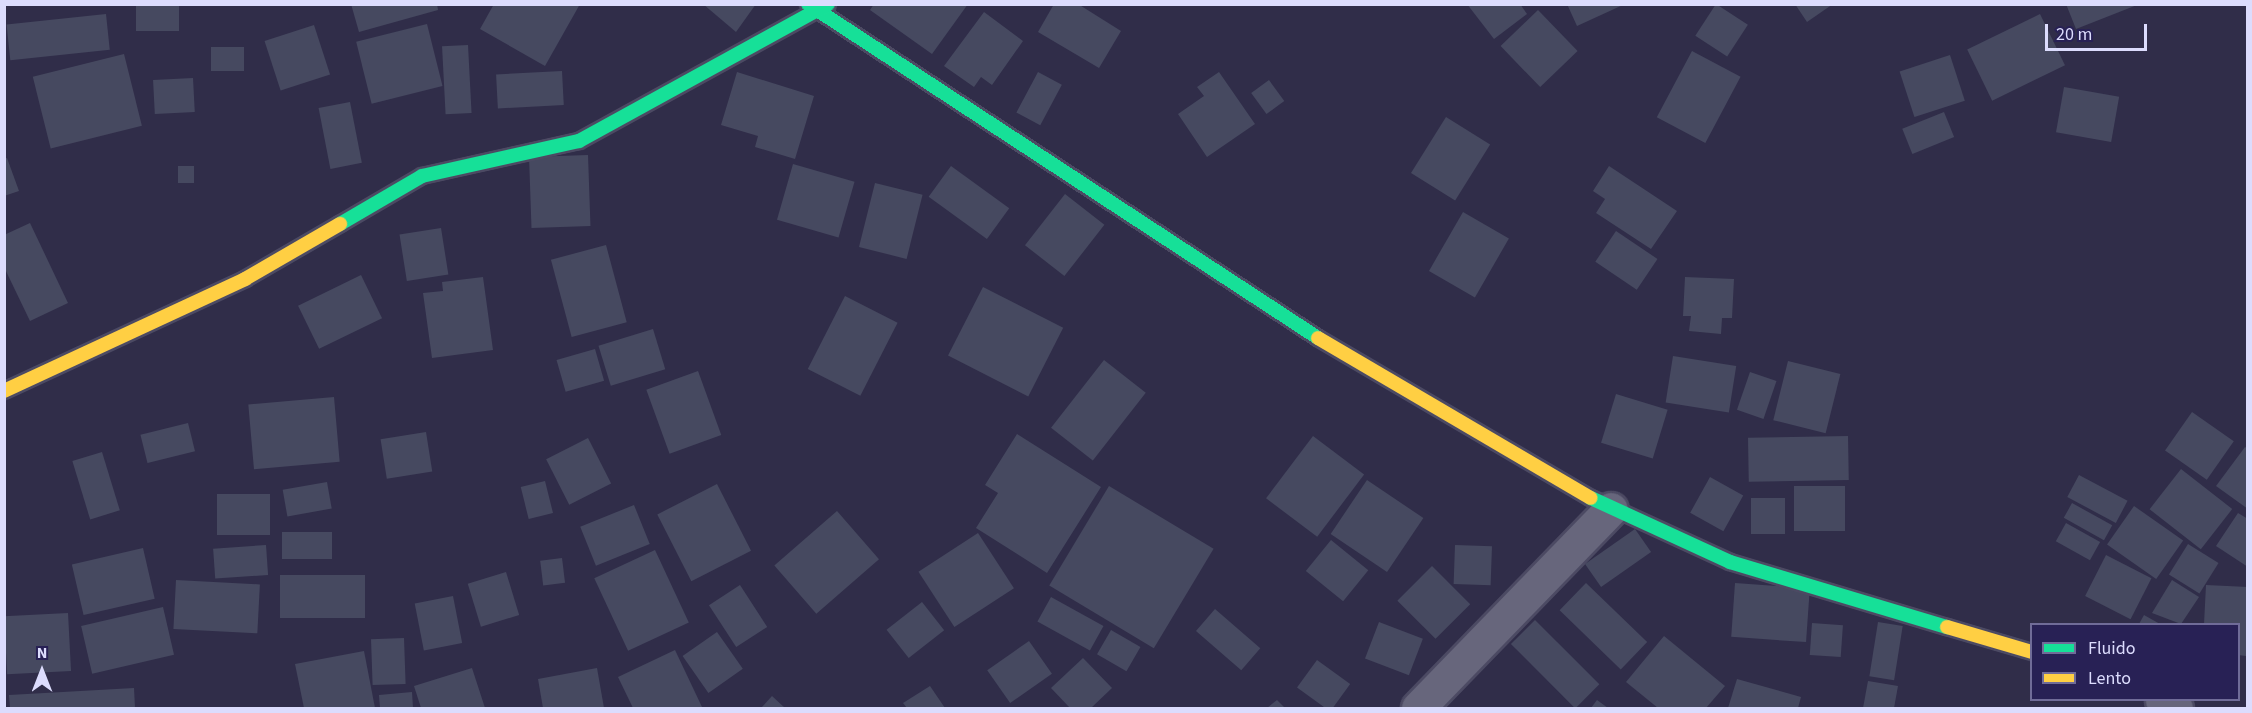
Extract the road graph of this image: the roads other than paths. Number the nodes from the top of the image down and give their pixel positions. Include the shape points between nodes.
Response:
1 (808, 4) edge
2 (824, 9) edge
3 (4, 391) edge
4 (1611, 509) junction
5 (2030, 652) edge
6 (1418, 708) edge

1 - 2 street
2 - 3 street via 579,141 422,177 245,279
2 - 4 street via 1354,362
4 - 5 street via 1730,562
4 - 6 street

